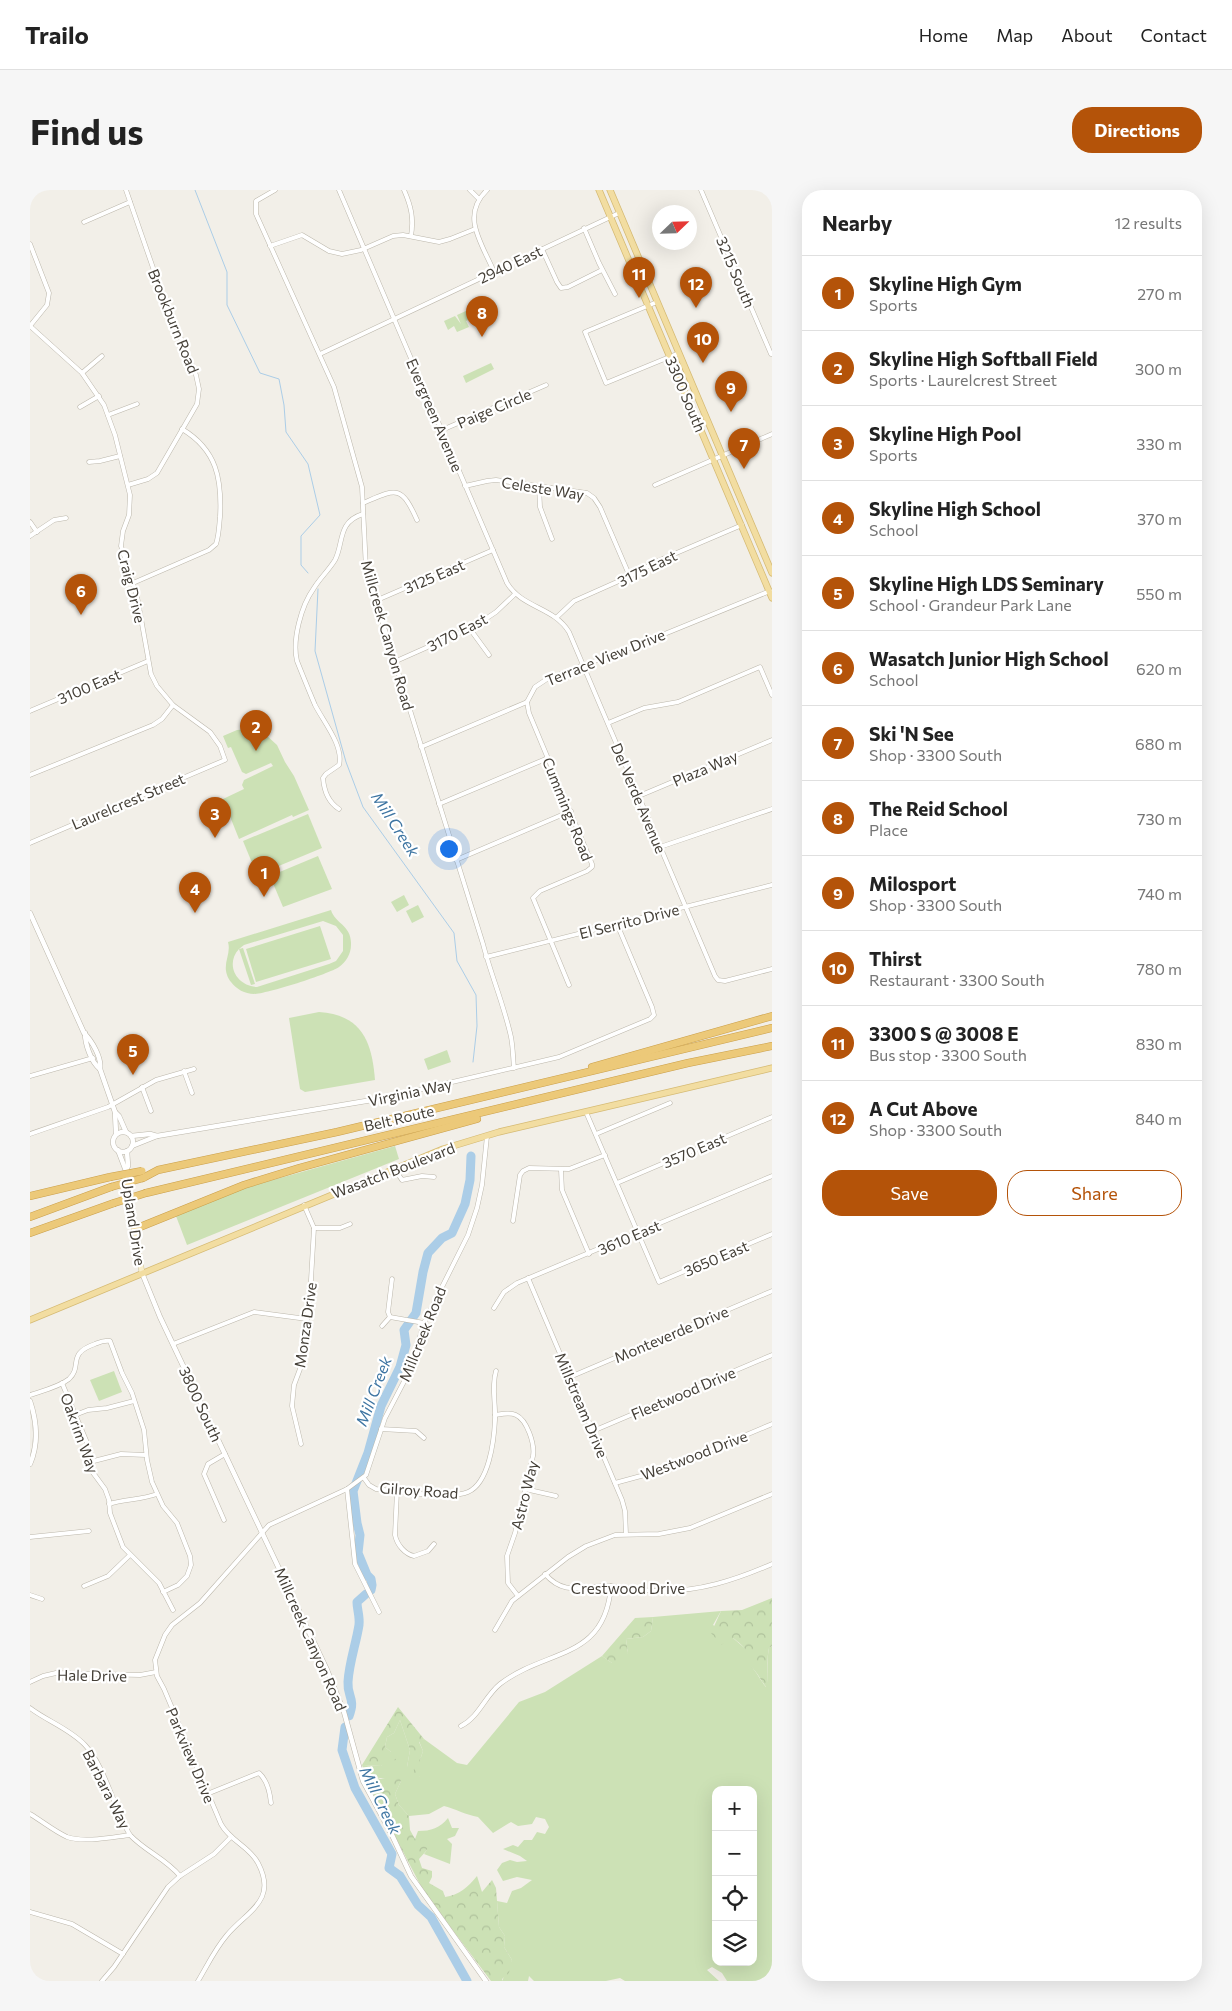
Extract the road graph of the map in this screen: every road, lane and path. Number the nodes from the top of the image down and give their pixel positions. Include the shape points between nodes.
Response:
1 (126, 190) edge
2 (275, 190) edge
3 (339, 190) edge
4 (404, 190) edge
5 (470, 190) edge
6 (487, 190) edge
7 (599, 190) edge
8 (610, 190) edge
9 (701, 190) edge
10 (479, 199) junction
11 (130, 202) junction
12 (619, 213) junction
13 (611, 217) junction
14 (84, 222) dead end
15 (584, 228) junction
16 (475, 229) junction
17 (410, 236) junction
18 (30, 244) edge
19 (270, 246) junction
20 (364, 248) junction
21 (542, 249) junction
22 (602, 270) junction
23 (494, 272) junction
24 (615, 294) dead end
25 (656, 302) junction
26 (648, 305) junction
27 (394, 319) junction
28 (30, 326) edge
29 (678, 353) junction
30 (320, 354) junction
31 (771, 354) edge
32 (102, 356) dead end
33 (670, 356) junction
34 (82, 373) junction
35 (546, 386) dead end
36 (99, 396) junction
37 (137, 404) dead end
38 (80, 407) dead end
39 (108, 416) junction
40 (182, 429) junction
41 (442, 430) junction
42 (772, 434) edge
43 (120, 456) junction
44 (722, 456) junction
45 (714, 460) junction
46 (89, 462) dead end
47 (128, 485) junction
48 (655, 485) dead end
49 (465, 486) junction
50 (539, 486) junction
51 (363, 503) junction
52 (363, 514) junction
53 (66, 518) dead end
54 (417, 520) dead end
55 (30, 522) edge
56 (742, 526) junction
57 (37, 532) junction
58 (30, 536) edge
59 (552, 539) dead end
60 (493, 550) junction
61 (772, 573) edge
62 (630, 577) junction
63 (133, 583) junction
64 (771, 591) edge
65 (515, 594) junction
66 (772, 598) edge
67 (375, 601) junction
68 (557, 617) junction
69 (470, 629) junction
70 (489, 655) dead end
71 (148, 661) junction
72 (394, 662) junction
73 (583, 664) junction
74 (772, 695) edge
75 (527, 702) junction
76 (173, 706) junction
77 (30, 710) edge
78 (608, 723) junction
79 (772, 740) edge
80 (421, 747) junction
81 (548, 758) junction
82 (226, 760) joint
83 (30, 775) edge
84 (638, 796) junction
85 (439, 804) junction
86 (339, 809) dead end
87 (772, 809) edge
88 (571, 811) junction
89 (30, 843) edge
90 (660, 847) junction
91 (456, 860) junction
92 (772, 885) edge
93 (686, 907) junction
94 (30, 914) edge
95 (617, 924) junction
96 (550, 940) junction
97 (486, 957) junction
98 (772, 970) edge
99 (569, 985) dead end
100 (772, 1016) edge
101 (772, 1028) edge
102 (84, 1033) junction
103 (772, 1046) edge
104 (92, 1058) junction
105 (514, 1068) junction
106 (772, 1068) edge
107 (100, 1069) junction
108 (194, 1069) dead end
109 (184, 1072) junction
110 (30, 1076) edge
111 (535, 1085) junction
112 (142, 1087) junction
113 (192, 1093) dead end
114 (560, 1094) junction
115 (384, 1098) joint
116 (670, 1103) dead end
117 (113, 1104) junction
118 (152, 1111) dead end
119 (115, 1112) junction
120 (586, 1112) junction
121 (772, 1117) edge
122 (126, 1132) junction
123 (30, 1134) edge
124 (116, 1134) junction
125 (596, 1134) junction
126 (131, 1136) junction
127 (157, 1136) junction
128 (487, 1136) junction
129 (132, 1146) junction
130 (118, 1150) junction
131 (127, 1151) junction
132 (605, 1155) junction
133 (394, 1168) junction
134 (126, 1170) junction
135 (561, 1170) junction
136 (142, 1174) junction
137 (772, 1176) edge
138 (434, 1177) dead end
139 (617, 1183) junction
140 (30, 1196) edge
141 (304, 1205) junction
142 (30, 1217) edge
143 (513, 1221) dead end
144 (350, 1224) dead end
145 (314, 1228) junction
146 (136, 1229) junction
147 (30, 1233) edge
148 (638, 1233) junction
149 (772, 1234) edge
150 (589, 1254) junction
151 (142, 1273) junction
152 (528, 1278) junction
153 (392, 1279) dead end
154 (772, 1291) edge
155 (494, 1308) dead end
156 (390, 1317) junction
157 (307, 1319) junction
158 (30, 1320) edge
159 (424, 1322) junction
160 (382, 1326) dead end
161 (173, 1344) junction
162 (772, 1356) edge
163 (496, 1371) dead end
164 (570, 1378) junction
165 (62, 1383) junction
166 (30, 1395) edge
167 (30, 1401) edge
168 (134, 1401) junction
169 (75, 1415) junction
170 (495, 1415) junction
171 (772, 1424) edge
172 (381, 1429) junction
173 (593, 1431) junction
174 (424, 1438) dead end
175 (301, 1444) dead end
176 (224, 1454) junction
177 (146, 1455) junction
178 (90, 1462) junction
179 (30, 1464) edge
180 (364, 1478) junction
181 (615, 1483) junction
182 (347, 1489) junction
183 (525, 1489) junction
184 (397, 1491) junction
185 (157, 1494) junction
186 (772, 1494) edge
187 (556, 1496) dead end
188 (109, 1504) junction
189 (224, 1520) dead end
190 (89, 1531) dead end
191 (263, 1533) junction
192 (626, 1534) junction
193 (30, 1536) edge
194 (434, 1544) dead end
195 (130, 1555) junction
196 (772, 1564) edge
197 (545, 1574) junction
198 (84, 1586) dead end
199 (611, 1586) junction
200 (163, 1592) junction
201 (30, 1595) edge
202 (518, 1596) junction
203 (42, 1599) dead end
204 (173, 1610) dead end
205 (379, 1612) dead end
206 (495, 1630) dead end
207 (156, 1672) junction
208 (30, 1682) edge
209 (30, 1708) edge
210 (461, 1726) dead end
211 (207, 1794) junction
212 (271, 1803) dead end
213 (30, 1814) edge
214 (130, 1835) junction
215 (231, 1837) junction
216 (180, 1876) junction
217 (30, 1912) edge
218 (123, 1954) junction
219 (102, 1981) edge
220 (198, 1981) edge
221 (486, 1981) edge

1 - 11 street, Brookburn Road
2 - 19 street, Millcreek Canyon Road via 258,198 255,204 258,220
3 - 20 street, Evergreen Avenue
4 - 17 street via 412,210
5 - 10 street
6 - 10 street
7 - 13 main road, 3300 South
8 - 12 main road, 3300 South
9 - 31 street, 3215 South
10 - 16 street via 473,211
11 - 14 street
11 - 40 street, Brookburn Road via 198,381 198,400
12 - 13 street, 2940 East
12 - 25 main road, 3300 South
13 - 15 street, 2940 East
13 - 26 main road, 3300 South
15 - 21 street, 2940 East
15 - 22 street
16 - 17 street via 440,242
16 - 23 street
17 - 20 street via 393,236
18 - 28 street via 49,293 45,309
19 - 20 street via 302,235 334,253 349,254
19 - 30 street, Millcreek Canyon Road
20 - 27 street, Evergreen Avenue
21 - 22 street via 561,288
21 - 23 street, 2940 East
22 - 24 street
23 - 27 street, 2940 East
25 - 26 street
25 - 29 main road, 3300 South
26 - 33 main road, 3300 South
26 - 33 street via 585,332 606,383
27 - 30 street, 2940 East
27 - 41 street, Evergreen Avenue
28 - 34 street, Craig Drive
29 - 33 street
29 - 44 main road, 3300 South
30 - 51 street, Millcreek Canyon Road via 334,387 359,472
32 - 34 street
33 - 45 main road, 3300 South
34 - 36 street, Craig Drive
35 - 41 street, Paige Circle
36 - 38 street
36 - 39 street, Craig Drive
37 - 39 street
39 - 43 street, Craig Drive
40 - 47 street, Brookburn Road via 155,475
40 - 63 street via 203,445 215,466 220,497 216,544
41 - 49 street, Evergreen Avenue
42 - 44 street
43 - 46 street
43 - 47 street, Craig Drive
44 - 45 street
44 - 61 main road, 3300 South
45 - 48 street
45 - 56 main road, 3300 South
47 - 63 street, Craig Drive via 130,508 121,546
49 - 50 street, Celeste Way via 491,480
49 - 60 street, Evergreen Avenue
50 - 59 street via 540,507
50 - 62 street, Celeste Way via 584,492 594,498
51 - 52 street, Millcreek Canyon Road
51 - 54 street via 390,492 398,493 407,499
52 - 67 street, Millcreek Canyon Road via 364,563
52 - 86 street via 344,528 337,556 313,589 297,631 297,661 339,755 339,765 324,778 331,803
53 - 57 street via 54,520
55 - 57 street
56 - 62 street, 3175 East via 653,563
56 - 64 main road, 3300 South
57 - 58 street
60 - 65 street, Evergreen Avenue
60 - 67 street, 3125 East
62 - 68 street, 3175 East via 574,601
63 - 71 street, Craig Drive
64 - 66 main road, 3300 South
64 - 73 street, Terrace View Drive
65 - 68 street, Evergreen Avenue
65 - 69 street, 3170 East via 496,612
67 - 72 street, Millcreek Canyon Road
68 - 73 street, Del Verde Avenue via 569,632
69 - 70 street
69 - 72 street, 3170 East
71 - 76 street, Craig Drive via 157,686
71 - 77 street, 3100 East
72 - 80 street, Millcreek Canyon Road
73 - 75 street, Terrace View Drive via 540,682
73 - 78 street, Del Verde Avenue
74 - 78 street via 760,667 675,703 644,708
75 - 80 street
75 - 81 street, Cummings Road
76 - 82 street, Craig Drive via 210,732
76 - 83 street via 153,725
78 - 84 street, Del Verde Avenue
79 - 84 street, Plaza Way
80 - 85 street, Millcreek Canyon Road
81 - 85 street
81 - 88 street, Cummings Road
82 - 89 street, Laurelcrest Street
84 - 90 street, Del Verde Avenue
85 - 91 street, Millcreek Canyon Road
87 - 90 street
88 - 91 street
88 - 96 street, Cummings Road via 592,866 534,896 534,904
90 - 93 street, Del Verde Avenue
91 - 97 street, Millcreek Canyon Road
92 - 93 street, El Serrito Drive
93 - 95 street, El Serrito Drive
93 - 98 street, Del Verde Avenue via 718,980
94 - 102 street
95 - 96 street, El Serrito Drive
95 - 105 street, Virginia Way via 654,1015 565,1055
96 - 97 street, El Serrito Drive
96 - 99 street
97 - 105 street, Millcreek Canyon Road via 511,1038
100 - 111 highway
101 - 111 highway, Belt Route
102 - 104 street
102 - 107 street via 100,1061
103 - 114 highway, Belt Route
104 - 107 street
104 - 110 street
105 - 115 street, Virginia Way
106 - 120 main road, Wasatch Boulevard
107 - 117 street
108 - 109 street
109 - 112 street
109 - 113 street
111 - 136 highway, Belt Route
112 - 117 street
112 - 118 street
114 - 146 highway via 244,1185
114 - 147 highway, Belt Route, bridge via 146,1193
115 - 127 street, Virginia Way
116 - 125 street
117 - 119 street
117 - 123 street
119 - 122 street
119 - 124 street
120 - 125 street
120 - 128 main road, Wasatch Boulevard
121 - 139 street, 3570 East
122 - 124 street
122 - 126 street
124 - 130 street via 113,1142
125 - 132 street
126 - 127 street, Virginia Way
126 - 129 street
127 - 129 street, Virginia Way
128 - 133 main road, Wasatch Boulevard
128 - 159 street, Millcreek Road via 482,1185 468,1235
129 - 131 street
130 - 131 street
130 - 134 street, Upland Drive
131 - 134 street, Upland Drive
132 - 135 street via 575,1168
132 - 139 street
133 - 138 street via 402,1180
133 - 141 main road, Wasatch Boulevard
134 - 146 street, Upland Drive
135 - 143 street via 524,1170 520,1175
135 - 150 street via 562,1190
136 - 140 highway, bridge via 110,1177
136 - 142 highway, Belt Route, bridge
137 - 148 street, 3610 East
139 - 148 street
141 - 145 street, Monza Drive
141 - 151 main road, Wasatch Boulevard
144 - 145 street via 340,1228
145 - 157 street, Monza Drive
146 - 151 main road, Upland Drive
148 - 149 street, 3650 East via 659,1282
148 - 150 street, 3610 East
150 - 152 street, 3610 East
151 - 158 main road, Wasatch Boulevard
151 - 161 street, 3800 South
152 - 155 street, 3610 East via 507,1290
152 - 164 street, Millstream Drive
153 - 156 street
154 - 164 street, Monteverde Drive
156 - 159 street
156 - 160 street
157 - 161 street via 254,1312
157 - 175 street, Monza Drive via 292,1406
159 - 172 street, Millcreek Road via 410,1370
161 - 176 street, 3800 South
162 - 173 street, Fleetwood Drive
163 - 170 street, Gilroy Road via 492,1382
164 - 173 street, Millstream Drive
165 - 166 street
165 - 168 street via 73,1374 81,1351 107,1340
165 - 169 street, Oakrim Way
167 - 179 street via 36,1432
168 - 169 street
168 - 177 street via 144,1430
169 - 178 street, Oakrim Way via 88,1445
170 - 183 street, Astro Way via 519,1417 532,1440 533,1456
170 - 184 street, Gilroy Road via 486,1470 472,1490 457,1495
171 - 181 street, Westwood Drive via 663,1470
172 - 174 street via 416,1431
172 - 180 street, Millcreek Road
173 - 181 street, Millstream Drive
176 - 189 street via 208,1464 204,1474
176 - 191 street, 3800 South
177 - 178 street via 121,1454
177 - 185 street
178 - 188 street, Oakrim Way
180 - 182 street
180 - 184 street, Gilroy Road via 376,1489
181 - 192 street, Millstream Drive via 626,1511
182 - 191 street via 269,1525
182 - 205 street via 355,1564
183 - 187 street
183 - 202 street, Astro Way via 507,1556 508,1583
184 - 194 street via 397,1542 414,1556 428,1551
185 - 188 street
185 - 200 street via 176,1523 191,1559 184,1580
186 - 192 street via 690,1528 659,1534
188 - 195 street, Oakrim Way via 116,1530
190 - 193 street
191 - 207 street via 200,1603 169,1629 156,1656
191 - 221 street, Millcreek Canyon Road via 338,1695 366,1788 417,1887
192 - 197 street via 610,1536 586,1546
195 - 198 street via 108,1576
195 - 200 street, Oakrim Way via 156,1579
196 - 199 street, Crestwood Drive via 701,1588 659,1591
197 - 199 street, Crestwood Drive via 555,1585 565,1588
197 - 202 street
199 - 210 street via 607,1613 592,1636 501,1684 471,1720
200 - 204 street, Oakrim Way
201 - 203 street
202 - 206 street via 508,1605
207 - 208 street, Hale Drive via 140,1675 56,1673
207 - 211 street, Parkview Drive
209 - 214 street, Barbara Way via 86,1746
211 - 212 street via 259,1774 263,1777
211 - 215 street, Parkview Drive
213 - 214 street via 72,1838
214 - 216 street, Barbara Way
215 - 216 street via 207,1859
215 - 220 street, Parkview Drive via 258,1862 264,1889 258,1905 228,1934
216 - 218 street via 165,1890
217 - 218 street via 72,1924
218 - 219 street

